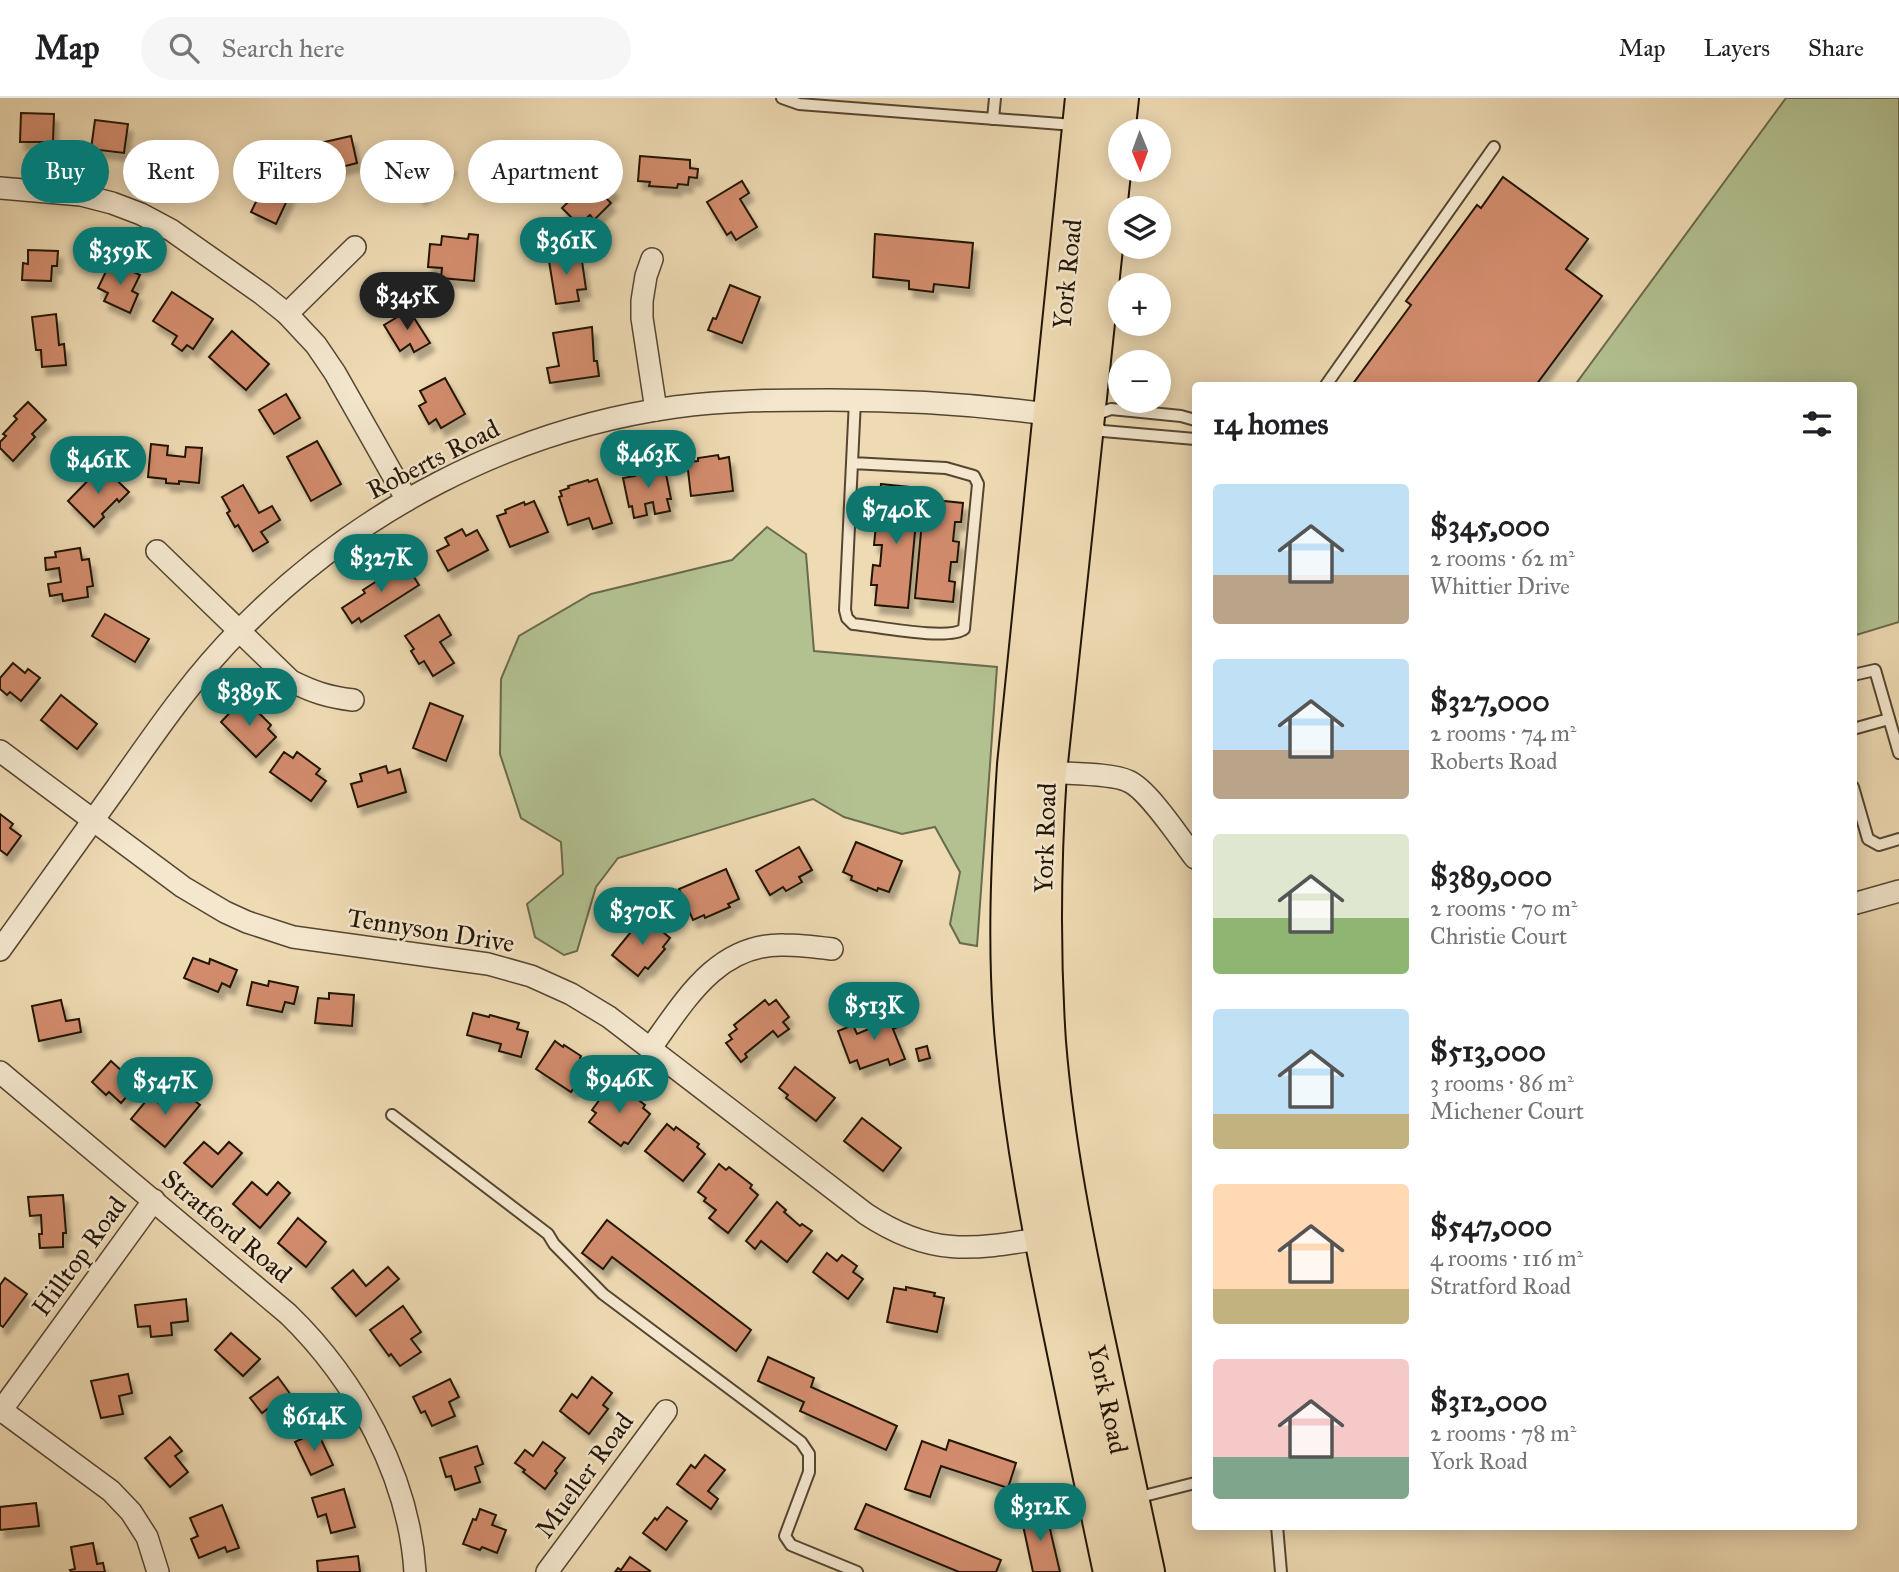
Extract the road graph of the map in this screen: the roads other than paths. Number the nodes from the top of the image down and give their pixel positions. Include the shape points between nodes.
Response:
1 (782, 98) edge
2 (995, 98) edge
3 (1119, 98) edge
4 (1084, 112) edge
5 (993, 119) junction
6 (1494, 147) dead end
7 (0, 188) edge
8 (355, 247) dead end
9 (652, 259) dead end
10 (287, 314) junction
11 (1328, 382) edge
12 (855, 400) junction
13 (656, 410) junction
14 (1069, 417) junction
15 (1192, 419) edge
16 (1192, 439) edge
17 (852, 463) junction
18 (407, 500) junction
19 (157, 551) dead end
20 (239, 631) junction
21 (1857, 674) edge
22 (353, 700) dead end
23 (1889, 719) junction
24 (1857, 728) edge
25 (0, 751) edge
26 (1899, 753) edge
27 (1047, 772) junction
28 (1857, 801) edge
29 (93, 820) junction
30 (1899, 839) edge
31 (1192, 854) edge
32 (1899, 891) edge
33 (1857, 903) edge
34 (832, 949) dead end
35 (0, 950) edge
36 (650, 1049) junction
37 (0, 1072) edge
38 (392, 1115) dead end
39 (154, 1200) junction
40 (1044, 1238) junction
41 (1, 1411) edge
42 (666, 1411) dead end
43 (1192, 1484) edge
44 (1114, 1504) junction
45 (1277, 1530) edge
46 (158, 1572) edge
47 (415, 1572) edge
48 (547, 1572) edge
49 (857, 1572) edge
50 (1113, 1572) edge
51 (1145, 1572) edge
52 (1280, 1572) edge

1 - 5 lane via 799,104
2 - 5 lane
3 - 14 highway, York Road
4 - 5 lane
4 - 14 highway, York Road
6 - 11 lane
7 - 10 street via 81,195 141,214 171,230
8 - 10 street
9 - 13 street via 642,318
10 - 18 street via 335,373
12 - 13 street, Roberts Road via 744,401
12 - 14 street, Roberts Road
12 - 17 lane
13 - 18 street, Roberts Road via 530,443
14 - 15 lane via 1111,409
14 - 16 lane via 1103,432
14 - 27 highway, York Road
14 - 40 highway, York Road via 1017,765 1012,846 1010,947 1016,1051
17 - 17 lane via 847,618 853,624 958,634 964,629 978,484 974,476 946,468
18 - 20 street, Roberts Road via 313,563
19 - 20 street
20 - 22 street via 291,681 329,697
20 - 29 street, Roberts Road via 201,673
21 - 23 lane via 1875,670
23 - 24 lane
23 - 26 lane
25 - 29 street, Tennyson Drive
27 - 31 street via 1128,781 1142,790
27 - 44 highway, York Road via 1042,847 1046,1041
28 - 30 lane via 1868,839 1879,845
29 - 35 street, Roberts Road
29 - 36 street, Tennyson Drive via 183,887 247,922 293,937 488,964 531,976 590,1005
32 - 33 street
34 - 36 street via 783,944 727,961 695,988
36 - 40 street, Tennyson Drive via 866,1214 903,1236 949,1247 985,1248
37 - 39 street, Stratford Road
38 - 49 lane via 548,1234 603,1294 800,1442 809,1454 809,1472 785,1536 791,1545
39 - 41 street, Hilltop Road
39 - 47 street, Stratford Road via 304,1329 333,1364 384,1453 406,1518
40 - 44 highway, York Road
41 - 46 street via 118,1498 146,1537
42 - 48 street, Mueller Road
43 - 44 lane
44 - 50 highway, York Road
44 - 51 highway, York Road
45 - 52 lane

